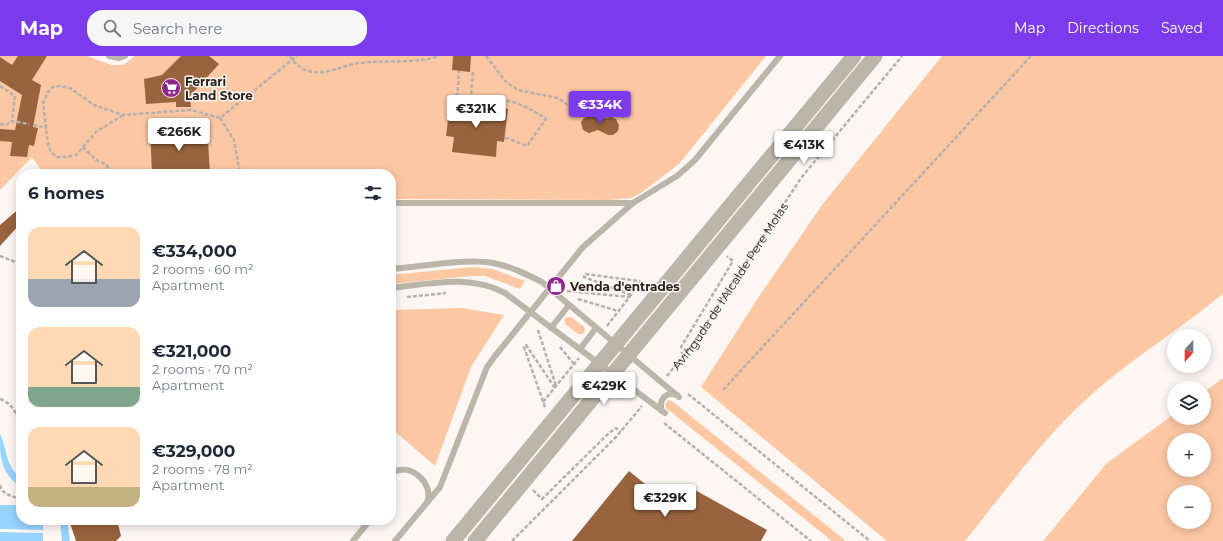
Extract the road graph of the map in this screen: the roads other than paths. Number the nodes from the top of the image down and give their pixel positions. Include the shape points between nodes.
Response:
1 (109, 56) edge
2 (125, 56) edge
3 (780, 56) edge
4 (854, 56) edge
5 (875, 56) edge
6 (396, 203) edge
7 (634, 203) junction
8 (396, 269) edge
9 (396, 288) edge
10 (569, 305) junction
11 (551, 328) junction
12 (596, 328) junction
13 (577, 350) junction
14 (396, 470) edge
15 (425, 506) junction
16 (366, 525) edge
17 (476, 540) edge
18 (353, 541) edge
19 (395, 541) edge
20 (453, 541) edge

1 - 2 lane
3 - 7 lane via 695,160 677,176
4 - 20 street
5 - 17 street, Avinguda de l'Alcalde Pere Molas
6 - 7 lane
7 - 15 lane via 583,247 486,367 442,482
8 - 10 lane via 469,262 492,263 542,282
9 - 11 lane via 468,281 494,288
10 - 11 lane
10 - 12 lane
11 - 13 lane
12 - 13 lane
12 - 13 lane via 678,397 671,394 663,398 661,406 665,413
14 - 15 lane via 408,470 425,482 429,495
15 - 19 lane
16 - 18 lane

